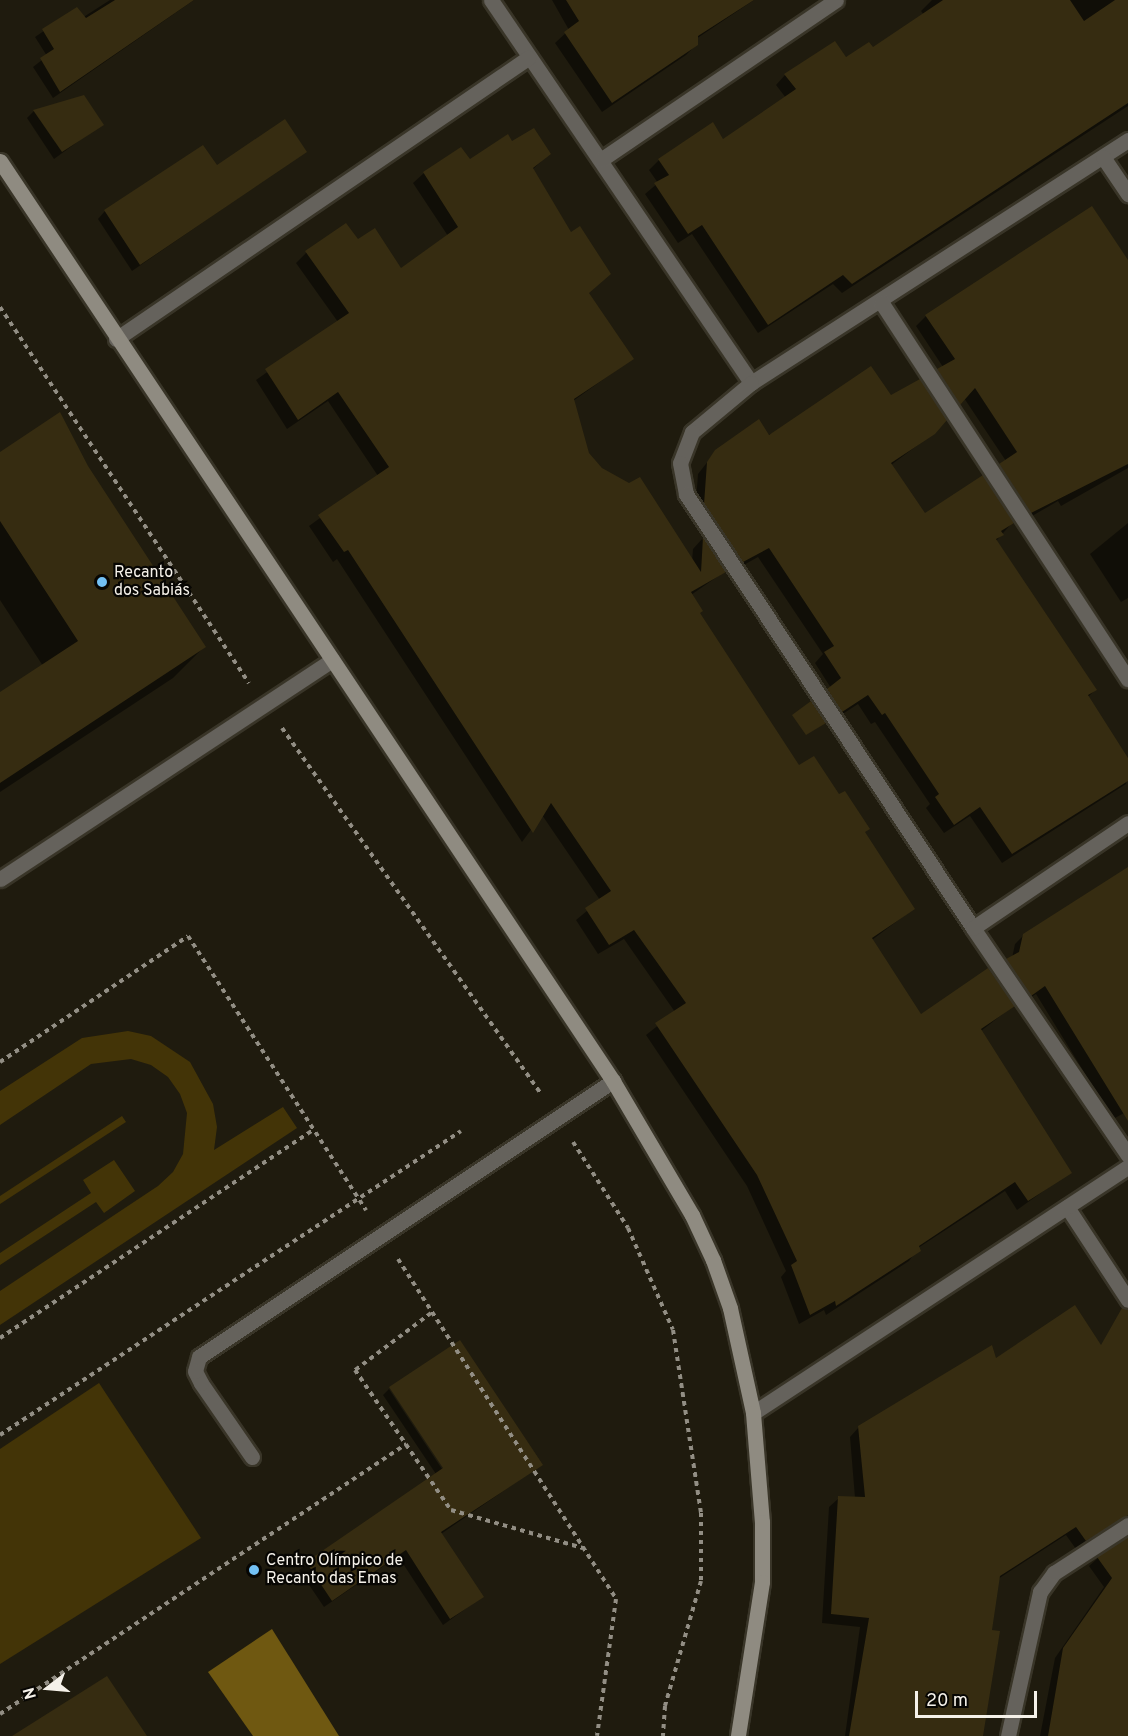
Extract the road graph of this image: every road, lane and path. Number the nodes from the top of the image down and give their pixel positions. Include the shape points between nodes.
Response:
1 (491, 0) edge
2 (836, 0) edge
3 (528, 58) junction
4 (1128, 140) edge
5 (1103, 157) junction
6 (602, 159) junction
7 (0, 161) edge
8 (1128, 194) edge
9 (881, 302) junction
10 (0, 307) edge
11 (116, 339) junction
12 (751, 383) junction
13 (332, 660) junction
14 (1128, 679) edge
15 (263, 703) junction
16 (1128, 823) edge
17 (0, 879) edge
18 (973, 928) junction
19 (614, 1081) junction
20 (557, 1117) junction
21 (313, 1130) dead end
22 (461, 1131) dead end
23 (1128, 1155) edge
24 (1128, 1167) edge
25 (1067, 1207) junction
26 (1128, 1300) edge
27 (431, 1313) dead end
28 (0, 1338) edge
29 (753, 1413) junction
30 (0, 1435) edge
31 (406, 1444) junction
32 (252, 1457) dead end
33 (1128, 1525) edge
34 (583, 1548) dead end
35 (0, 1714) edge
36 (663, 1736) edge
37 (738, 1736) edge
38 (1008, 1736) edge

1 - 3 street
2 - 6 street
3 - 6 street
3 - 11 street
4 - 5 street
5 - 8 street
5 - 9 street
6 - 12 street
7 - 11 main road
9 - 12 street
9 - 14 street
10 - 15 path
11 - 13 main road
12 - 18 street via 692,432 680,463 686,494
13 - 15 street
13 - 19 main road
15 - 17 street
15 - 20 path via 340,806
16 - 18 street
18 - 23 street
19 - 20 street
19 - 29 main road via 692,1215 713,1260 730,1308
20 - 32 street via 199,1357 195,1371 201,1383
20 - 36 path via 628,1228 673,1330 700,1513 700,1581 665,1706
21 - 28 path
22 - 30 path
24 - 25 street
25 - 26 street
25 - 29 street
27 - 31 path via 355,1370
29 - 37 main road via 762,1522 762,1582
31 - 34 path via 451,1510
31 - 35 path
33 - 38 street via 1054,1573 1040,1592

